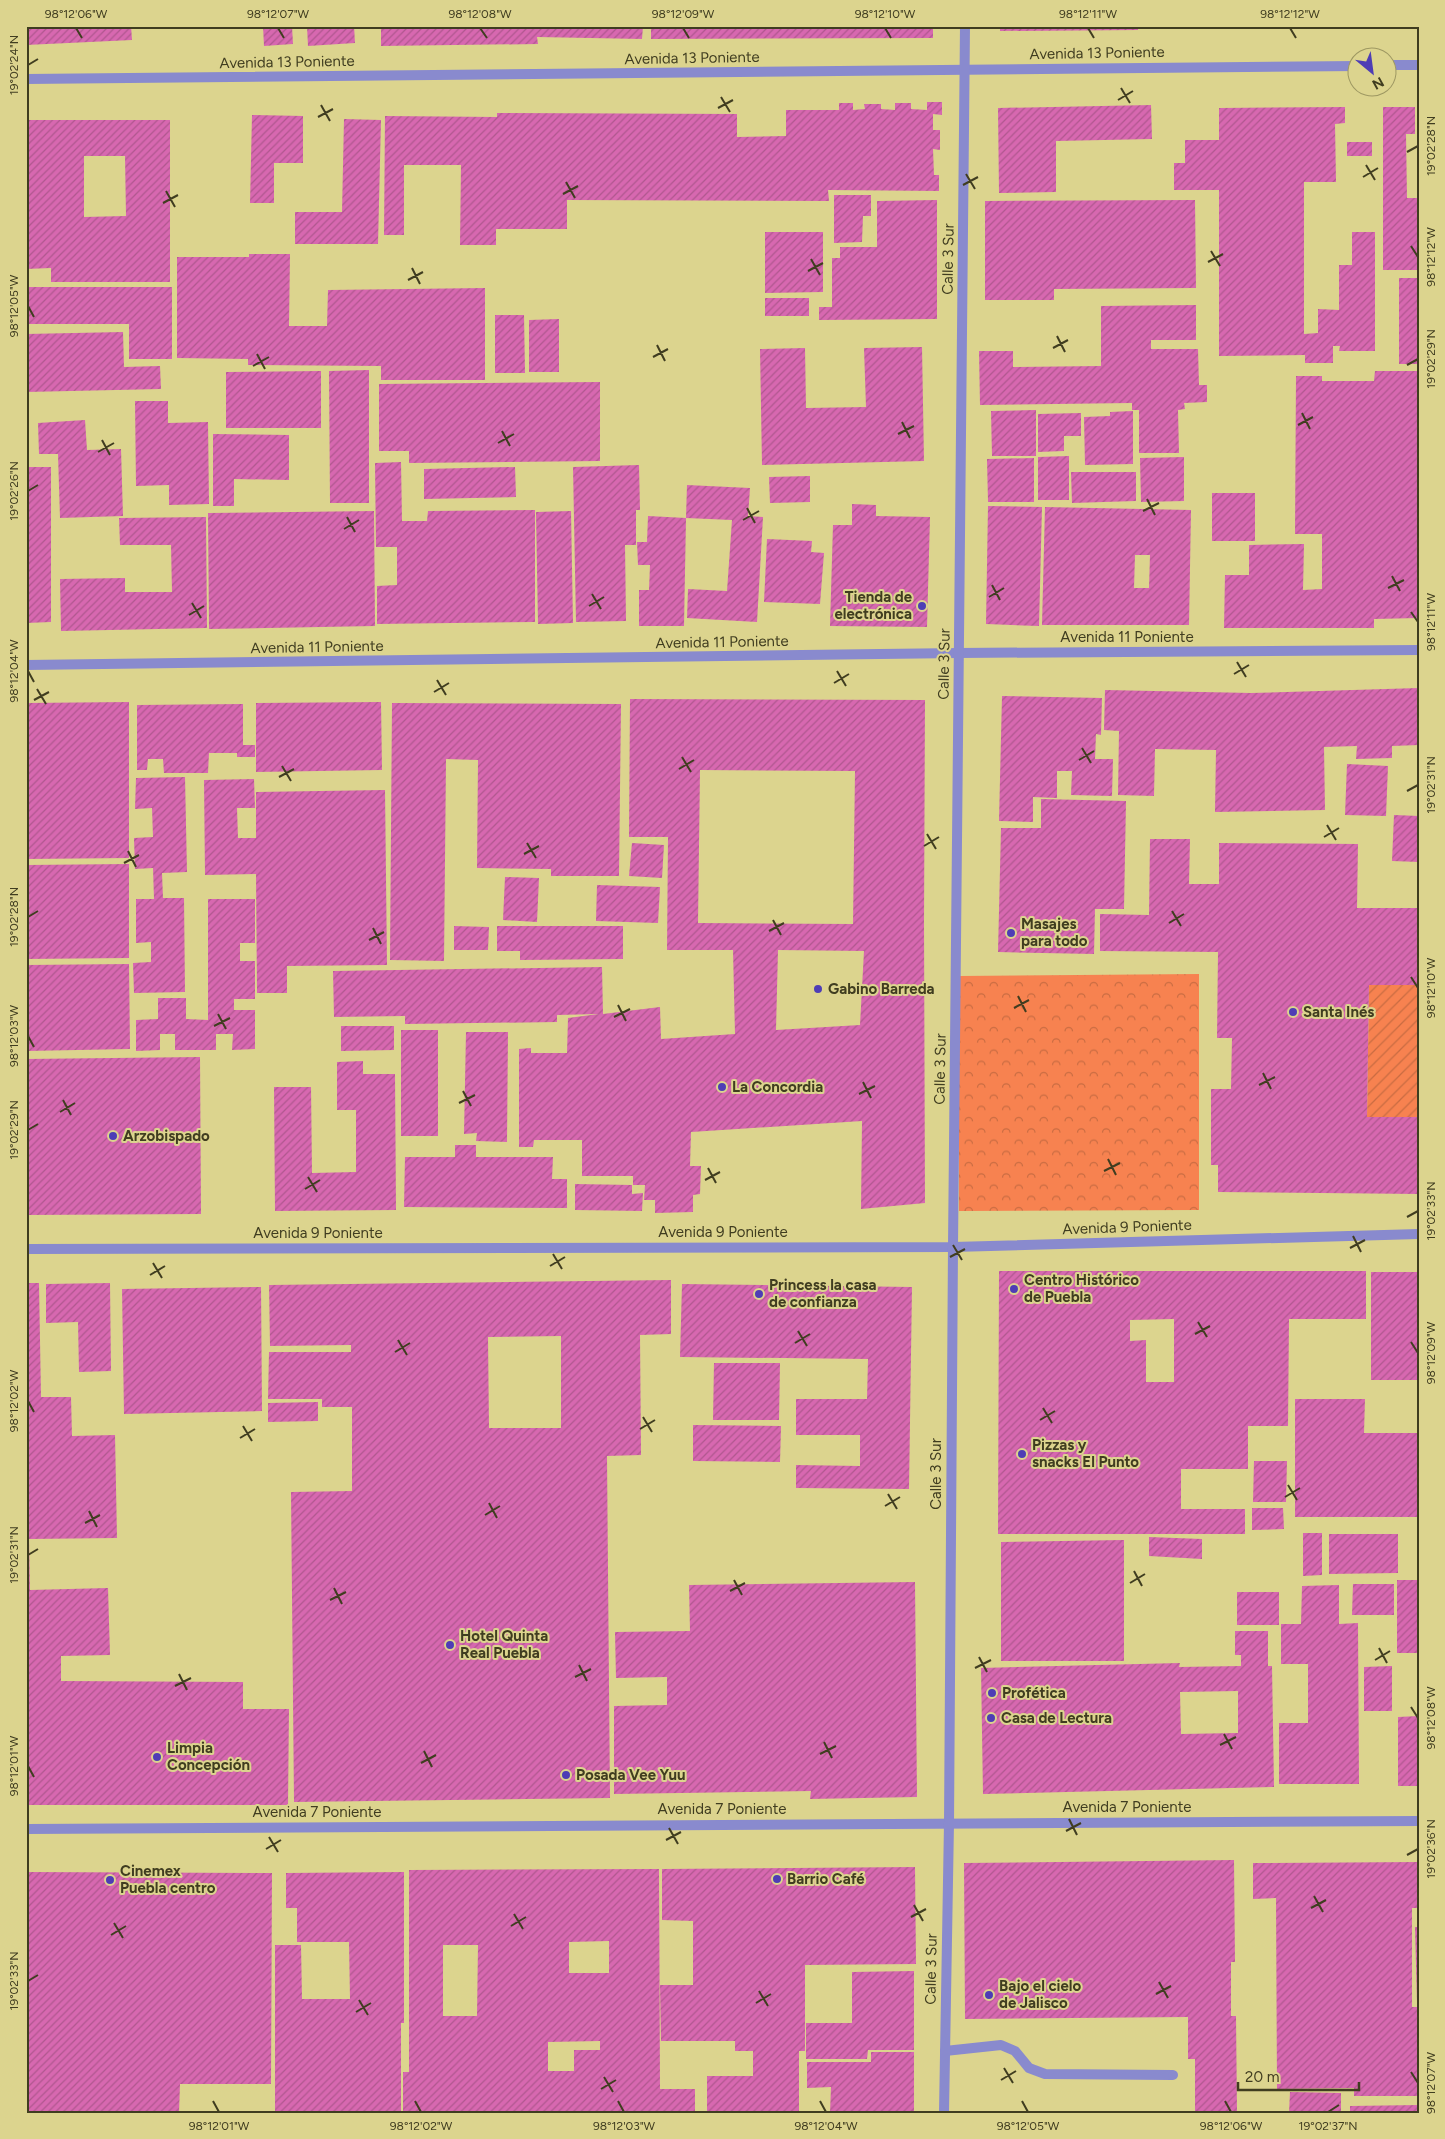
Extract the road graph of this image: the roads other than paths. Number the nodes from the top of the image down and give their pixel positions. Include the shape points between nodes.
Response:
1 (966, 26) edge
2 (1398, 65) edge
3 (1419, 65) edge
4 (1348, 66) edge
5 (965, 70) junction
6 (26, 79) edge
7 (1419, 650) edge
8 (959, 653) junction
9 (26, 665) edge
10 (1419, 1234) edge
11 (953, 1247) junction
12 (26, 1249) edge
13 (1419, 1821) edge
14 (949, 1822) junction
15 (26, 1830) edge
16 (945, 2051) junction
17 (1173, 2075) dead end
18 (944, 2113) edge

1 - 5 street, Calle 3 Sur
2 - 3 street
4 - 5 street, Avenida 13 Poniente
5 - 6 street, Avenida 13 Poniente
5 - 8 street, Calle 3 Sur
7 - 8 street, Avenida 11 Poniente
8 - 9 street, Avenida 11 Poniente
8 - 11 street, Calle 3 Sur
10 - 11 street, Avenida 9 Poniente
11 - 12 street, Avenida 9 Poniente
11 - 14 street, Calle 3 Sur
13 - 14 street, Avenida 7 Poniente
14 - 15 street, Avenida 7 Poniente
14 - 16 street, Calle 3 Sur
16 - 17 street via 1001,2045 1015,2051 1030,2068 1045,2074
16 - 18 street, Calle 3 Sur

